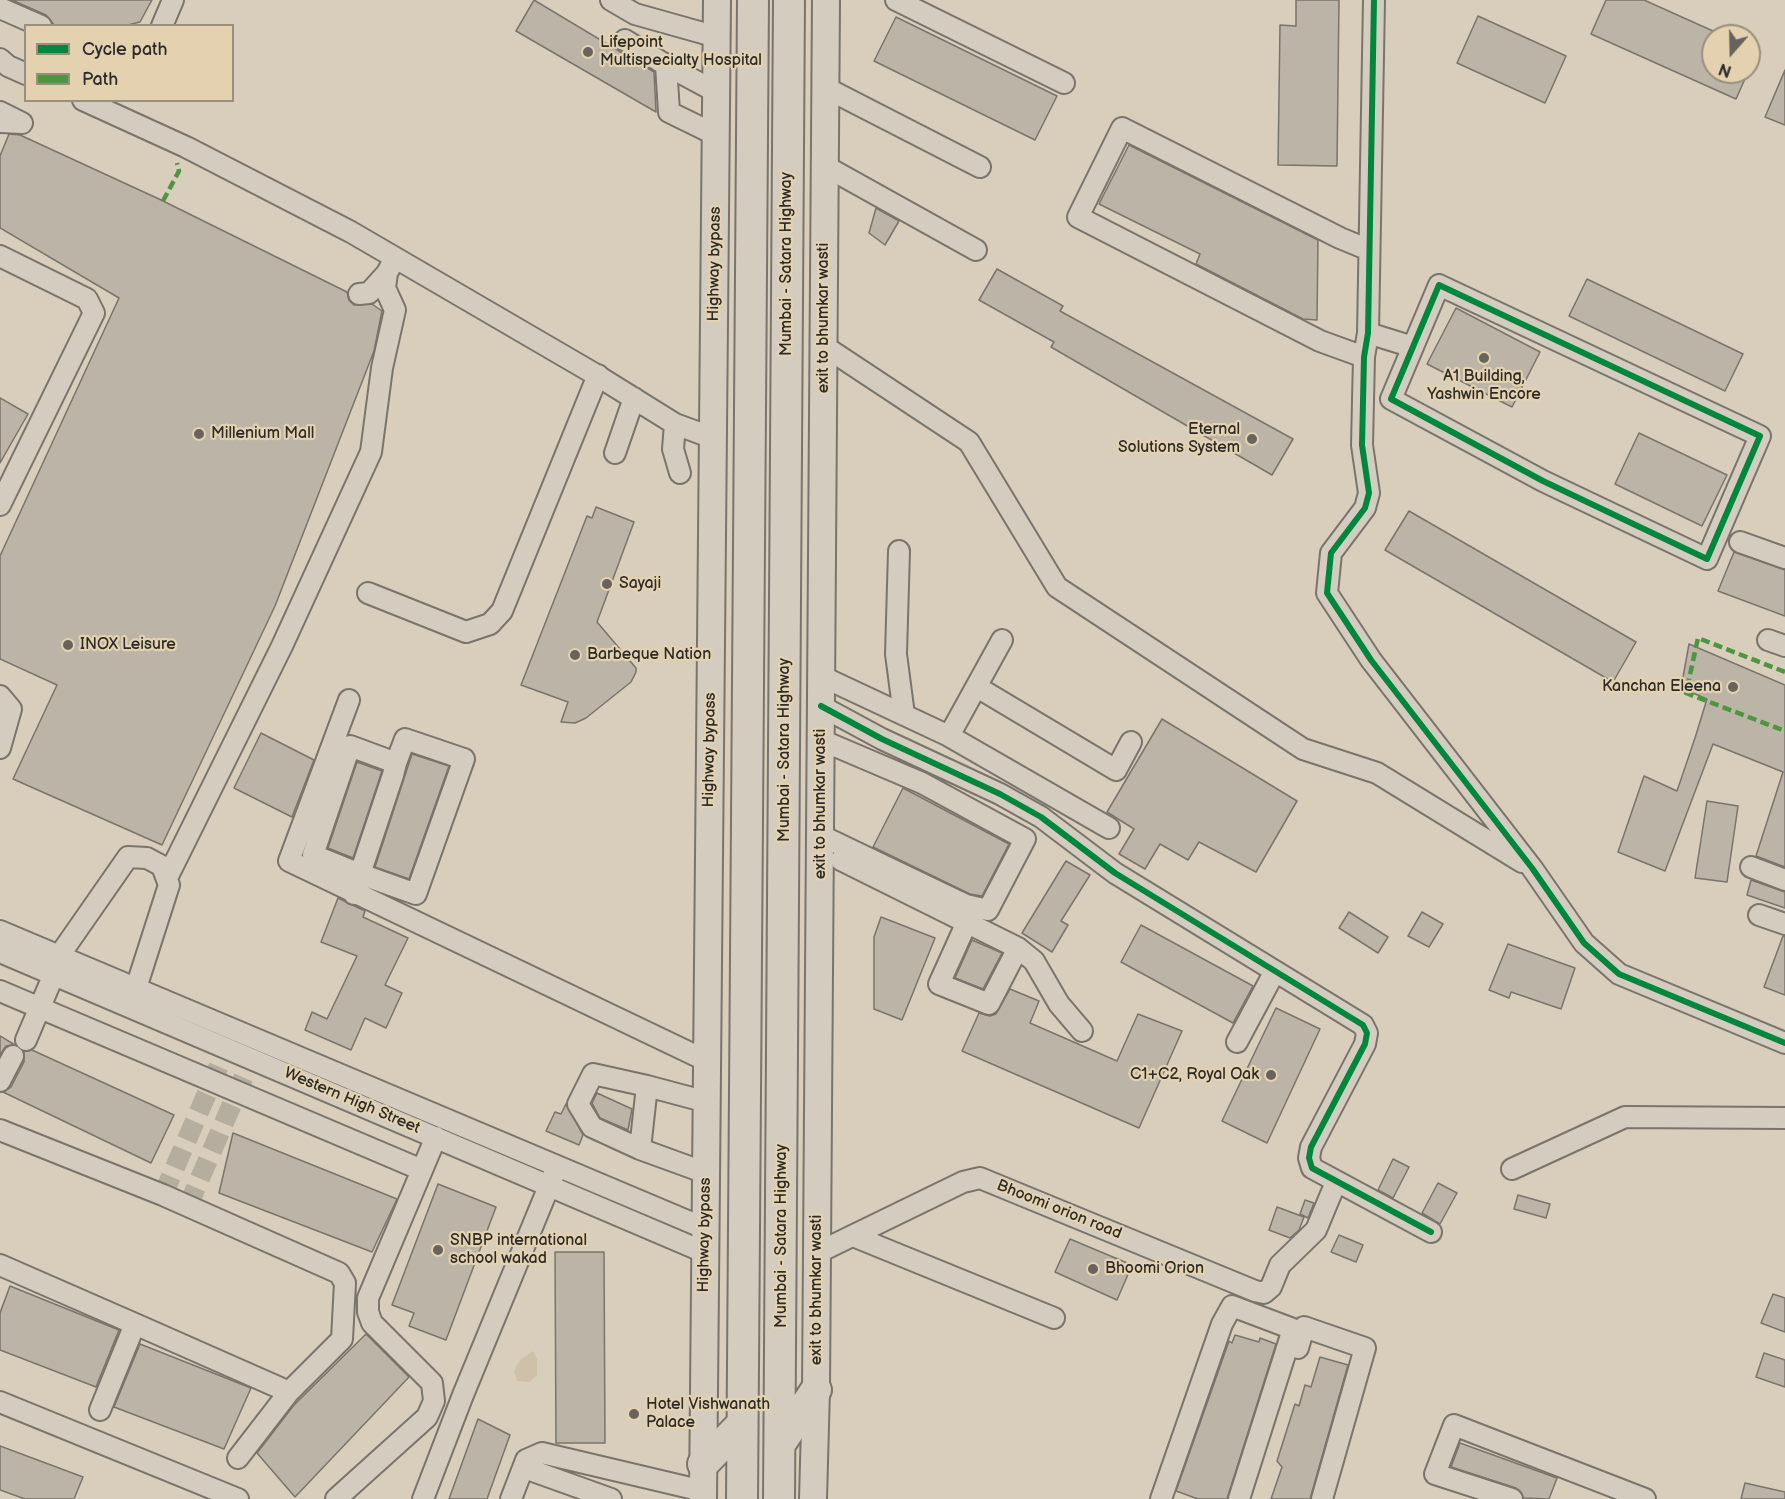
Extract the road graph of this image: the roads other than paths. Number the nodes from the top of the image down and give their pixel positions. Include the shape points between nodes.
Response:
1 (173, 0) edge
2 (611, 0) edge
3 (717, 0) edge
4 (753, 0) edge
5 (789, 0) edge
6 (826, 0) edge
7 (896, 0) edge
8 (1374, 0) edge
9 (0, 8) edge
10 (36, 24) edge
11 (163, 24) edge
12 (717, 37) junction
13 (625, 40) dead end
14 (666, 65) junction
15 (1064, 83) dead end
16 (826, 88) junction
17 (716, 92) junction
18 (88, 102) edge
19 (0, 112) edge
20 (0, 122) edge
21 (716, 135) junction
22 (825, 166) junction
23 (980, 167) dead end
24 (976, 250) dead end
25 (1369, 250) junction
26 (0, 256) edge
27 (391, 265) junction
28 (359, 294) dead end
29 (1368, 333) junction
30 (824, 346) junction
31 (1413, 346) junction
32 (1364, 357) junction
33 (598, 375) junction
34 (634, 398) junction
35 (675, 424) junction
36 (713, 438) junction
37 (615, 453) dead end
38 (680, 473) dead end
39 (0, 505) edge
40 (1740, 542) dead end
41 (899, 551) dead end
42 (1785, 558) edge
43 (368, 593) dead end
44 (1002, 640) dead end
45 (821, 676) junction
46 (977, 687) junction
47 (0, 696) edge
48 (349, 700) dead end
49 (821, 706) junction
50 (904, 715) junction
51 (949, 736) junction
52 (821, 740) junction
53 (1131, 742) dead end
54 (0, 748) edge
55 (396, 763) junction
56 (1109, 828) dead end
57 (820, 842) junction
58 (1751, 867) dead end
59 (1532, 868) junction
60 (360, 874) junction
61 (168, 876) junction
62 (1785, 880) edge
63 (354, 894) junction
64 (1759, 915) dead end
65 (967, 922) junction
66 (1785, 924) edge
67 (0, 931) edge
68 (1018, 948) junction
69 (0, 952) edge
70 (56, 965) junction
71 (1275, 971) junction
72 (90, 979) junction
73 (136, 988) junction
74 (0, 991) edge
75 (40, 1007) junction
76 (1082, 1031) dead end
77 (26, 1040) dead end
78 (1237, 1042) dead end
79 (1785, 1043) edge
80 (245, 1045) junction
81 (13, 1056) dead end
82 (707, 1061) junction
83 (0, 1081) edge
84 (647, 1086) junction
85 (707, 1102) junction
86 (1785, 1118) edge
87 (0, 1130) edge
88 (436, 1137) junction
89 (640, 1149) junction
90 (557, 1166) junction
91 (1512, 1169) dead end
92 (422, 1170) junction
93 (706, 1173) junction
94 (1336, 1182) junction
95 (549, 1185) junction
96 (1431, 1232) dead end
97 (853, 1236) junction
98 (704, 1240) junction
99 (817, 1253) junction
100 (0, 1265) edge
101 (1054, 1318) dead end
102 (135, 1324) junction
103 (816, 1390) junction
104 (290, 1392) junction
105 (0, 1402) edge
106 (100, 1410) dead end
107 (742, 1424) junction
108 (780, 1444) junction
109 (238, 1458) dead end
110 (533, 1472) dead end
111 (703, 1485) edge
112 (1597, 1491) edge
113 (238, 1499) edge
114 (336, 1499) edge
115 (423, 1499) edge
116 (511, 1499) edge
117 (611, 1499) edge
118 (742, 1499) edge
119 (779, 1499) edge
120 (813, 1499) edge
121 (1161, 1499) edge
122 (1239, 1499) edge
123 (1252, 1499) edge
124 (1322, 1499) edge
125 (1512, 1499) edge
126 (1645, 1499) edge

1 - 11 street
2 - 12 street via 635,14
3 - 12 main road, Highway bypass
4 - 107 highway
5 - 108 highway, Mumbai - Satara Highway
6 - 16 main road, exit to bhumkar wasti
7 - 15 street
8 - 25 street
9 - 10 street
12 - 17 main road, Highway bypass
13 - 14 street
14 - 17 street
14 - 21 street via 669,112
16 - 22 main road, exit to bhumkar wasti
16 - 23 street
17 - 21 main road, Highway bypass
18 - 27 street via 186,147
19 - 20 street via 22,123
21 - 36 main road, Highway bypass
22 - 24 street
22 - 30 main road, exit to bhumkar wasti
25 - 29 street
25 - 32 street via 1122,128 1078,217 1320,341
26 - 39 street via 87,299 94,313
27 - 28 street via 369,293
27 - 33 street
27 - 61 street via 385,288 395,310 382,368 371,452 282,646
29 - 31 street
29 - 32 street
30 - 45 main road, exit to bhumkar wasti
30 - 59 street via 969,442 1057,587 1303,749 1377,773
31 - 31 street via 1391,399 1543,481 1707,559 1760,436 1439,285
32 - 59 street via 1362,445 1369,493 1365,508 1331,553 1327,593 1371,660
33 - 34 street
33 - 43 street via 502,611 490,624 466,632
34 - 35 street
34 - 37 street
35 - 36 street
35 - 38 street via 673,449
36 - 82 main road, Highway bypass
40 - 42 street
41 - 50 street via 896,654
44 - 46 street
45 - 49 main road, exit to bhumkar wasti
45 - 50 street
46 - 51 street
46 - 53 street via 1116,770
47 - 54 street via 10,709
48 - 63 street via 289,861
49 - 52 main road, exit to bhumkar wasti
49 - 71 street via 1041,817 1115,873
50 - 51 street
51 - 56 street
52 - 57 main road, exit to bhumkar wasti
52 - 57 street via 922,783 1025,839 988,910 966,905
55 - 60 street
55 - 60 street via 350,746 313,855
55 - 60 street via 405,739 464,759 416,894
57 - 65 street
57 - 99 main road, exit to bhumkar wasti
58 - 62 street
59 - 79 street via 1584,943 1619,975
60 - 63 street
61 - 70 street via 162,866 147,858 128,857
61 - 73 street via 169,885
63 - 82 street
64 - 66 street
65 - 68 street
65 - 68 street via 939,984 989,1004
67 - 70 street, Western High Street
68 - 76 street via 1034,961 1059,1004
69 - 70 street, Western High Street
70 - 72 street, Western High Street
70 - 75 street
71 - 78 street
71 - 94 street via 1353,1017 1367,1033 1365,1044 1311,1147 1312,1168
72 - 73 street, Western High Street
72 - 80 street, Western High Street
73 - 80 street, Western High Street
74 - 75 street
75 - 77 street
75 - 92 street
80 - 88 street, Western High Street
80 - 90 street, Western High Street
81 - 83 street
82 - 85 main road, Highway bypass
84 - 85 street
84 - 89 street
84 - 89 street via 593,1074 578,1104 592,1127
85 - 93 main road, Highway bypass
86 - 91 street via 1625,1117
87 - 104 street via 339,1273 345,1283 342,1339
88 - 92 street
88 - 95 street, Western High Street
89 - 93 street
90 - 95 street
90 - 98 street, Western High Street
92 - 114 street via 368,1298 368,1312 372,1323 432,1383 434,1401 427,1417
93 - 98 main road, Highway bypass
94 - 96 street
94 - 97 street, Bhoomi orion road via 1316,1230 1280,1265 1272,1287 1264,1293 980,1178 963,1182
95 - 98 street, Western High Street
95 - 115 street
97 - 99 street, Bhoomi orion road
97 - 101 street
98 - 111 main road, Highway bypass
99 - 103 main road, exit to bhumkar wasti
100 - 102 street
102 - 104 street
102 - 106 street
103 - 108 highway
103 - 120 main road, exit to bhumkar wasti
104 - 109 street
105 - 113 street
107 - 111 highway
107 - 118 highway
108 - 119 highway, Mumbai - Satara Highway
110 - 117 street
111 - 116 street via 542,1453 526,1460
112 - 125 street via 1454,1425 1435,1474
112 - 126 street
121 - 122 street via 1222,1324 1232,1306 1293,1329
123 - 124 street via 1304,1327 1365,1348

